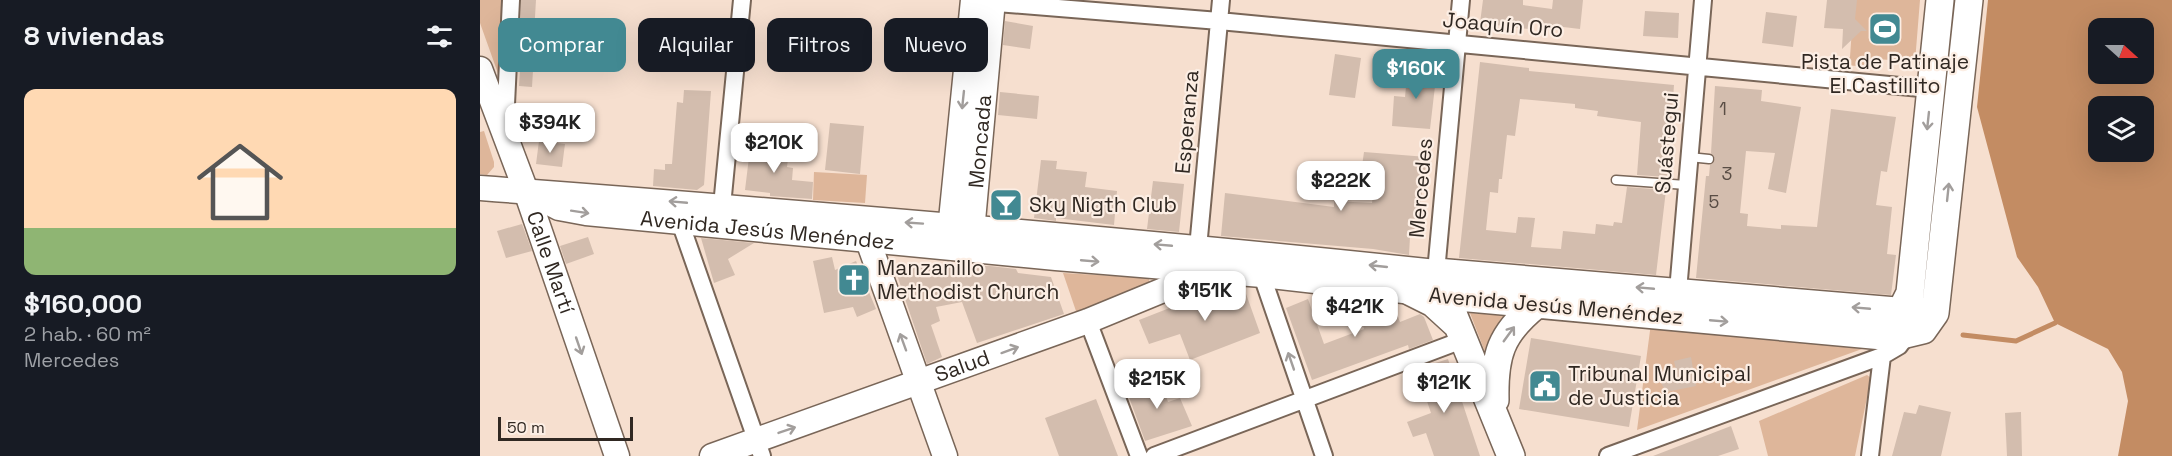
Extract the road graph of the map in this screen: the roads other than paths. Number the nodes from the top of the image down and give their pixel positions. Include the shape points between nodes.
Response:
1 (511, 0) edge
2 (742, 0) edge
3 (1221, 0) edge
4 (1461, 0) edge
5 (1703, 0) edge
6 (1940, 0) edge
7 (1969, 0) edge
8 (979, 1) edge
9 (1219, 21) junction
10 (1457, 44) junction
11 (1697, 66) junction
12 (480, 69) edge
13 (1931, 90) junction
14 (504, 135) junction
15 (1689, 157) junction
16 (1709, 159) dead end
17 (1617, 180) dead end
18 (1686, 185) junction
19 (480, 188) edge
20 (526, 191) junction
21 (722, 206) junction
22 (680, 222) junction
23 (863, 228) junction
24 (1916, 232) junction
25 (1944, 235) junction
26 (960, 236) junction
27 (1198, 248) junction
28 (1258, 264) junction
29 (1211, 271) junction
30 (1442, 284) junction
31 (1678, 291) junction
32 (1411, 292) junction
33 (1909, 295) junction
34 (1536, 305) junction
35 (1088, 321) junction
36 (1462, 333) junction
37 (1907, 335) junction
38 (1882, 356) junction
39 (918, 384) junction
40 (1304, 399) junction
41 (1495, 410) junction
42 (759, 448) edge
43 (617, 456) edge
44 (712, 456) edge
45 (945, 456) edge
46 (1139, 456) edge
47 (1154, 456) edge
48 (1324, 456) edge
49 (1511, 456) edge
50 (1608, 456) edge
51 (1870, 456) edge

1 - 14 street
2 - 21 street
3 - 9 street, Esperanza
4 - 10 street, Mercedes
5 - 11 street, Suástegui
6 - 13 main road
25 -> 7 main road
8 - 9 street, Joaquín Oro
8 - 26 main road, Moncada
9 - 10 street, Joaquín Oro
9 - 27 street, Esperanza
10 - 11 street, Joaquín Oro
10 - 30 street, Mercedes
11 - 13 street, Joaquín Oro
11 - 15 street, Suástegui
12 - 14 main road, Calle Martí
13 -> 24 main road
14 - 20 main road, Calle Martí
15 - 16 lane
15 - 18 street, Suástegui
17 - 18 lane
18 - 31 street, Suástegui
19 - 20 main road, Avenida Jesús Menéndez
21 -> 20 main road, Avenida Jesús Menéndez
20 -> 22 main road, Avenida Jesús Menéndez via 559,208
20 -> 43 main road, Calle Martí
21 - 23 main road, Avenida Jesús Menéndez
22 - 23 main road, Avenida Jesús Menéndez
22 - 42 street
23 - 26 main road, Avenida Jesús Menéndez
39 -> 23 main road
24 - 25 main road
24 - 33 main road
25 - 37 main road via 1935,313 1923,330
27 -> 26 main road, Avenida Jesús Menéndez
26 -> 29 main road, Avenida Jesús Menéndez via 1056,258
27 - 28 main road, Avenida Jesús Menéndez
28 - 29 main road, Avenida Jesús Menéndez
30 -> 28 main road, Avenida Jesús Menéndez
28 - 32 main road, Avenida Jesús Menéndez
40 -> 28 street
29 - 35 main road, Salud
31 -> 30 main road, Avenida Jesús Menéndez
30 - 32 main road, Avenida Jesús Menéndez
30 - 34 main road, Avenida Jesús Menéndez
30 - 36 main road
33 -> 31 main road, Avenida Jesús Menéndez via 1902,309 1896,311
32 - 36 main road via 1433,303
33 - 37 main road
34 -> 37 main road, Avenida Jesús Menéndez via 1894,337
41 -> 34 main road via 1494,365 1502,344
39 -> 35 main road, Salud
35 - 46 street
36 - 40 street
36 - 41 main road
37 - 38 street via 1899,346
38 - 50 street
38 - 51 street
42 -> 39 main road, Salud
39 - 45 main road
40 - 47 street
40 - 48 street
41 - 49 main road
42 - 44 main road, Salud

